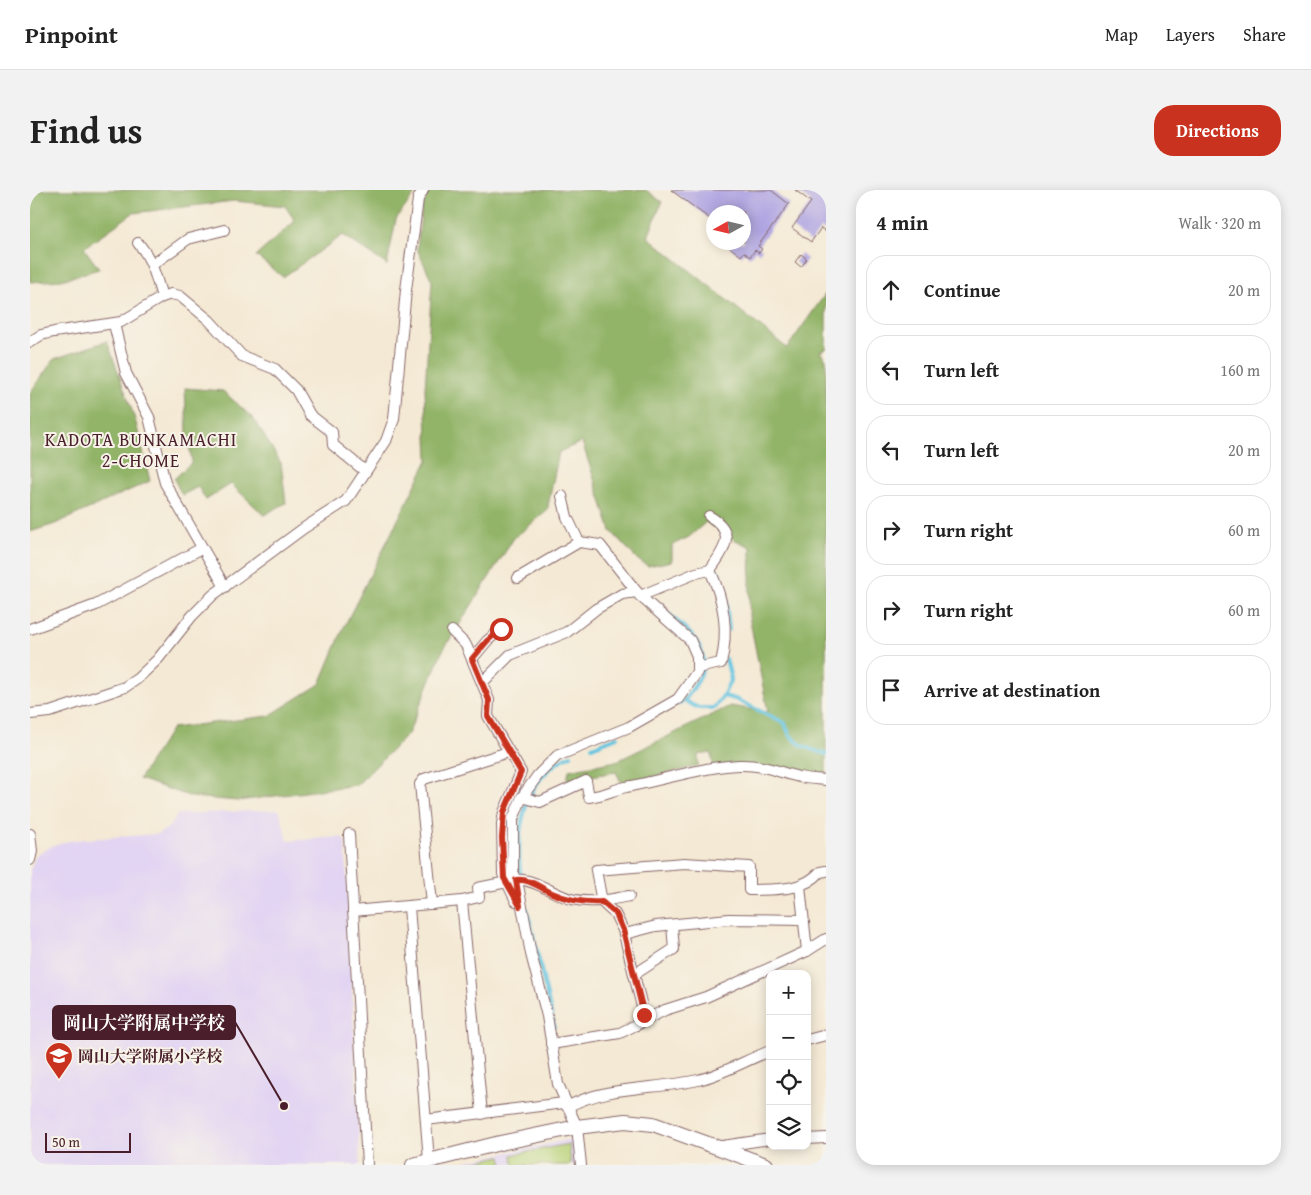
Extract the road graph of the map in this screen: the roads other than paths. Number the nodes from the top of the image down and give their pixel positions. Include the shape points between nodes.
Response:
1 (423, 190) edge
2 (224, 230) dead end
3 (138, 244) dead end
4 (152, 265) junction
5 (162, 297) junction
6 (114, 324) junction
7 (30, 342) edge
8 (364, 471) junction
9 (562, 496) dead end
10 (709, 516) dead end
11 (579, 542) junction
12 (202, 548) junction
13 (710, 570) junction
14 (518, 578) dead end
15 (225, 587) junction
16 (638, 594) junction
17 (30, 629) edge
18 (501, 629) dead end
19 (452, 631) dead end
20 (472, 659) junction
21 (701, 668) junction
22 (483, 682) junction
23 (30, 714) edge
24 (508, 752) junction
25 (826, 780) edge
26 (527, 798) junction
27 (30, 834) edge
28 (349, 834) dead end
29 (30, 860) edge
30 (826, 871) edge
31 (516, 880) junction
32 (800, 886) junction
33 (629, 896) dead end
34 (462, 901) junction
35 (602, 902) junction
36 (432, 904) junction
37 (409, 907) junction
38 (353, 911) junction
39 (803, 920) junction
40 (672, 925) junction
41 (625, 934) junction
42 (826, 939) edge
43 (807, 951) junction
44 (635, 974) junction
45 (637, 1025) junction
46 (826, 1035) edge
47 (811, 1039) edge
48 (551, 1044) junction
49 (766, 1053) edge
50 (566, 1105) junction
51 (482, 1114) junction
52 (426, 1120) junction
53 (576, 1127) junction
54 (826, 1138) edge
55 (811, 1139) edge
56 (766, 1140) edge
57 (716, 1147) junction
58 (430, 1161) junction
59 (367, 1165) edge
60 (413, 1165) edge
61 (581, 1165) edge
62 (766, 1165) edge

1 - 8 street via 418,199 406,290 394,419 386,441
2 - 4 street via 188,240
3 - 4 street
4 - 5 street
5 - 6 street
5 - 8 street via 180,296 209,320 242,356 275,369 296,390 310,415 332,432 333,445
6 - 7 street via 54,332
6 - 12 street via 126,373 149,417 165,483
8 - 15 street via 346,500
9 - 11 street via 567,517
10 - 13 street via 721,523 726,531 726,541
11 - 14 street
11 - 16 street via 600,545
12 - 15 street
12 - 17 street via 96,605
13 - 16 street
13 - 21 street via 721,594 725,647 721,663
15 - 23 street via 192,616 174,642 125,687 50,712
16 - 21 street via 690,640
16 - 22 street via 622,594 566,632 510,656
18 - 20 street
19 - 20 street via 466,645
20 - 22 street
21 - 26 street via 678,699 629,727 557,756 538,775
22 - 24 street via 489,700 488,716
24 - 31 street via 521,777 506,806 502,824 503,874
24 - 36 street via 424,779 420,784
25 - 26 street via 800,777 756,765 738,765 694,770 604,795 589,797 586,781 547,800 540,802
26 - 31 street via 513,827 512,862
27 - 29 street
28 - 38 street
30 - 32 street
31 - 34 street via 478,888 479,897
31 - 35 street via 572,900
31 - 48 street
32 - 35 street via 749,890 749,867 684,863 645,865 596,870
32 - 39 street
33 - 35 street
34 - 36 street
34 - 51 street
35 - 41 street via 616,914
36 - 37 street
37 - 38 street
37 - 52 street
38 - 59 street
39 - 40 street via 729,919
39 - 43 street
40 - 41 street
40 - 44 street via 674,949
41 - 44 street
42 - 43 street
43 - 45 street via 706,997 665,1010
44 - 45 street via 644,1015
45 - 48 street via 620,1033
46 - 47 street
48 - 50 street via 558,1084
49 - 50 street via 700,1080 629,1088
50 - 51 street
50 - 53 street
51 - 52 street
52 - 58 street
53 - 57 street via 624,1121 653,1124
53 - 58 street
53 - 61 street
54 - 55 street
56 - 57 street
57 - 62 street
58 - 60 street

